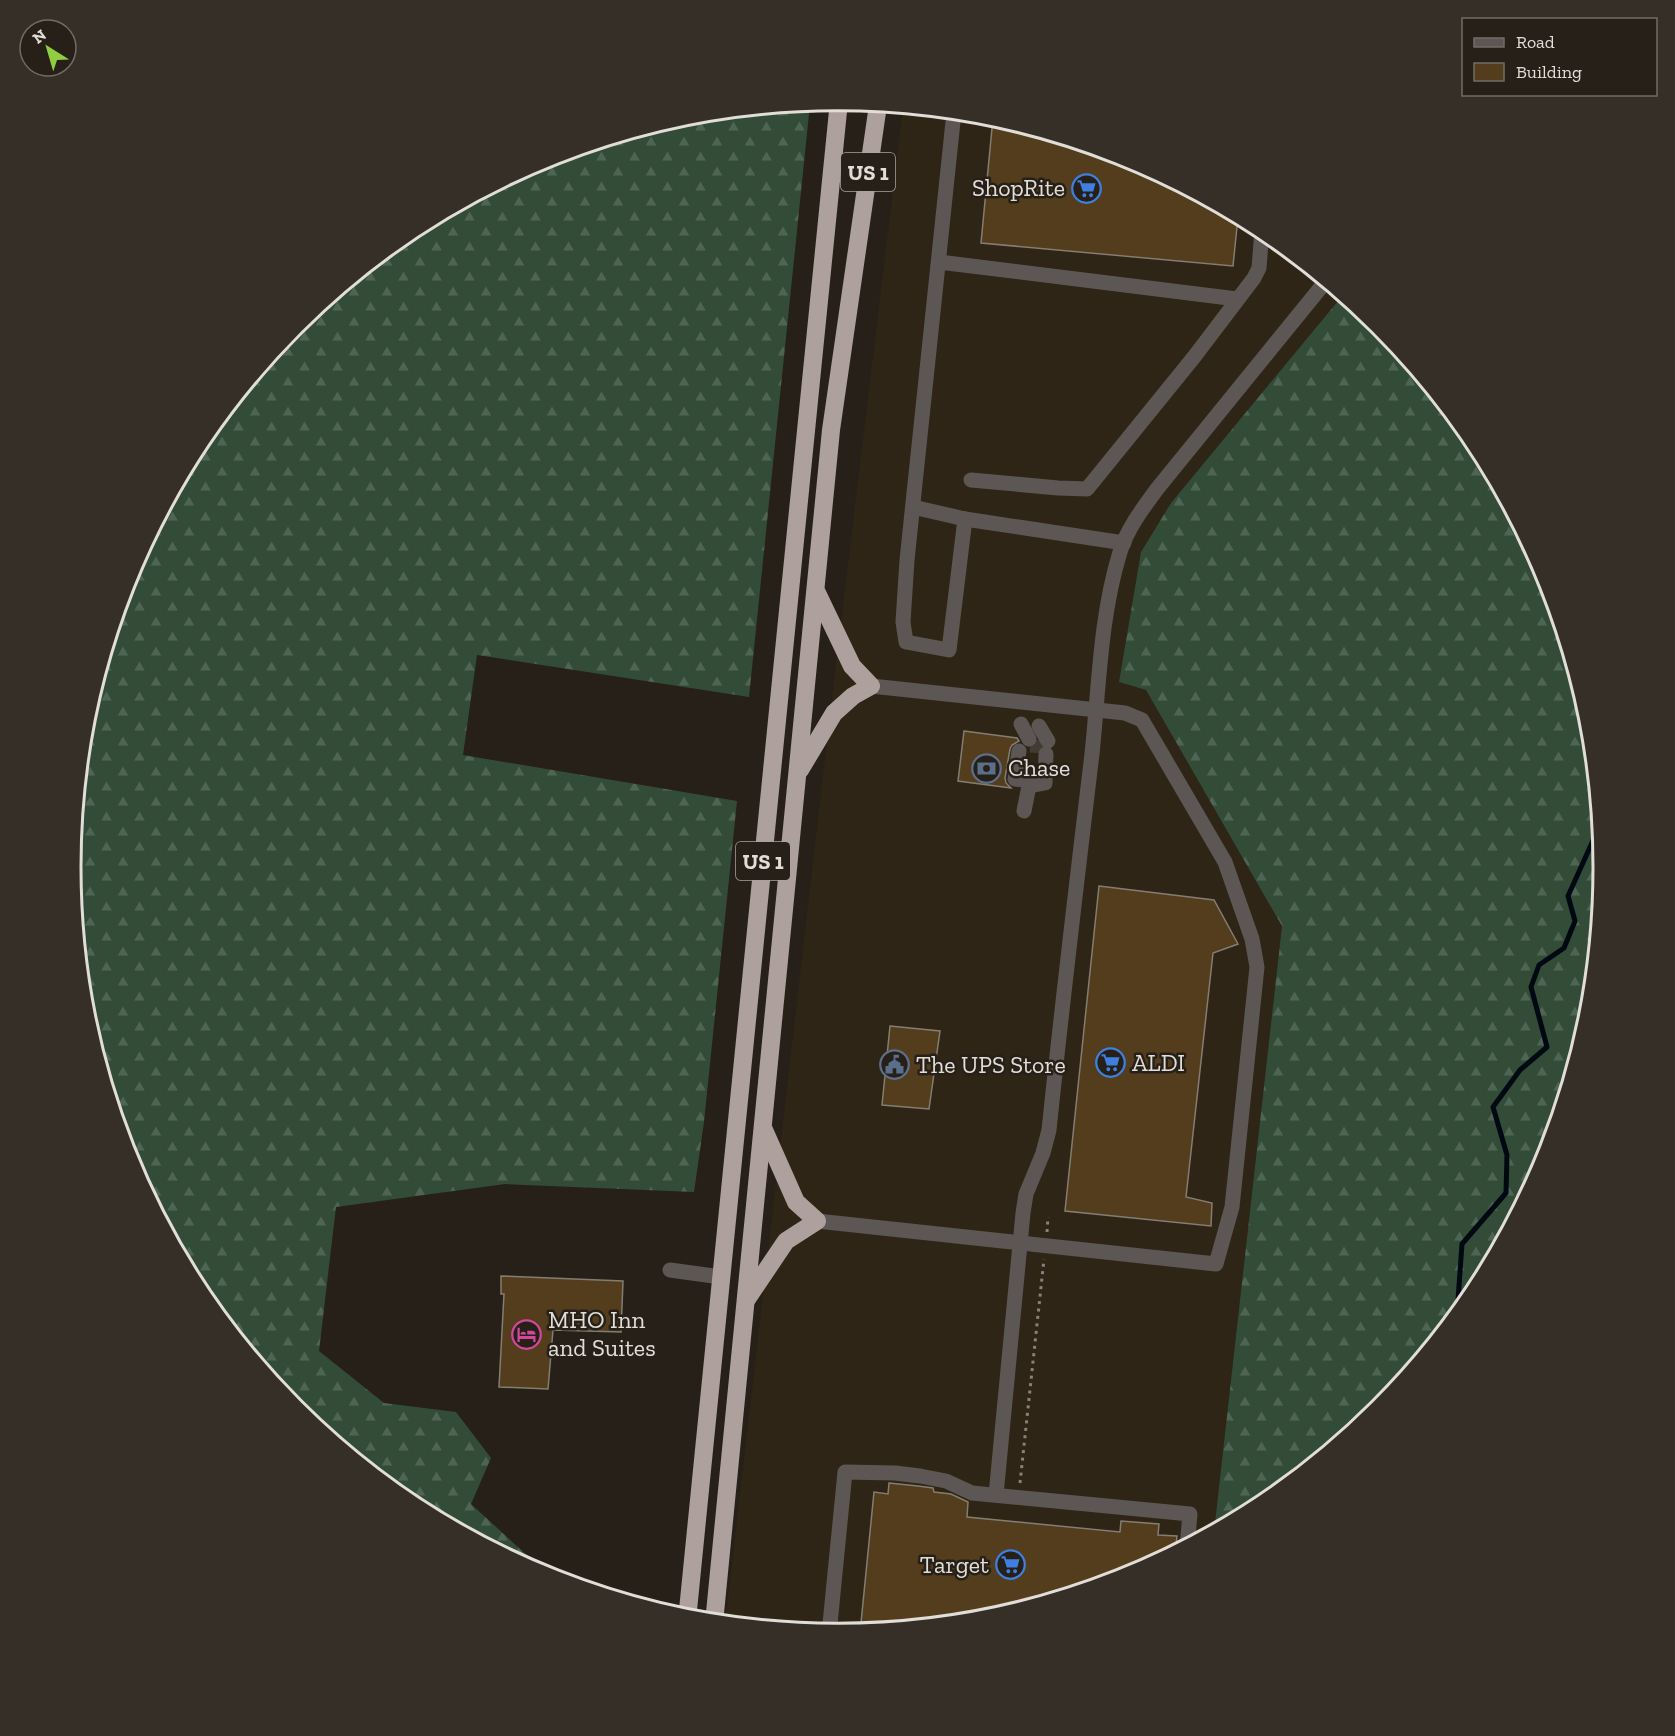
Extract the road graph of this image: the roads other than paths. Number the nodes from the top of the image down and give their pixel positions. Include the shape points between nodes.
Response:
1 (838, 111) edge
2 (877, 113) edge
3 (953, 121) edge
4 (1261, 241) edge
5 (939, 262) junction
6 (1321, 287) edge
7 (1237, 299) junction
8 (971, 480) dead end
9 (913, 507) junction
10 (965, 519) junction
11 (1124, 543) junction
12 (816, 591) junction
13 (871, 687) junction
14 (1097, 710) junction
15 (798, 774) junction
16 (1030, 784) junction
17 (1024, 811) dead end
18 (763, 1129) junction
19 (817, 1221) junction
20 (1022, 1244) junction
21 (670, 1270) dead end
22 (721, 1278) junction
23 (746, 1300) junction
24 (996, 1495) junction
25 (1188, 1538) edge
26 (688, 1610) edge
27 (715, 1614) edge
28 (830, 1624) edge

1 - 22 highway, US 1
2 - 12 highway, US 1 via 831,430
3 - 5 lane
4 - 7 lane via 1259,268
5 - 7 lane
5 - 9 lane
6 - 11 lane via 1157,489
7 - 8 lane via 1088,489
9 - 10 lane
9 - 10 lane via 903,622 906,642 949,650
10 - 11 lane
11 - 14 lane via 1105,614
12 - 13 highway via 852,666
12 - 15 highway, US 1
13 - 14 lane
13 - 15 highway via 834,713
14 - 20 lane via 1049,1130 1026,1194
14 - 20 lane via 1125,713 1142,720 1225,862 1252,939 1257,967 1232,1208 1216,1264
15 - 18 highway, US 1
16 - 16 lane via 1045,783 1031,739 1015,779
16 - 17 lane
18 - 19 highway via 796,1202
18 - 23 highway, US 1
19 - 20 lane
19 - 23 highway via 786,1241
20 - 24 lane
21 - 22 lane
22 - 26 highway, US 1
23 - 27 highway, US 1
24 - 25 lane via 1190,1514
24 - 28 lane via 972,1493 920,1476 845,1472

